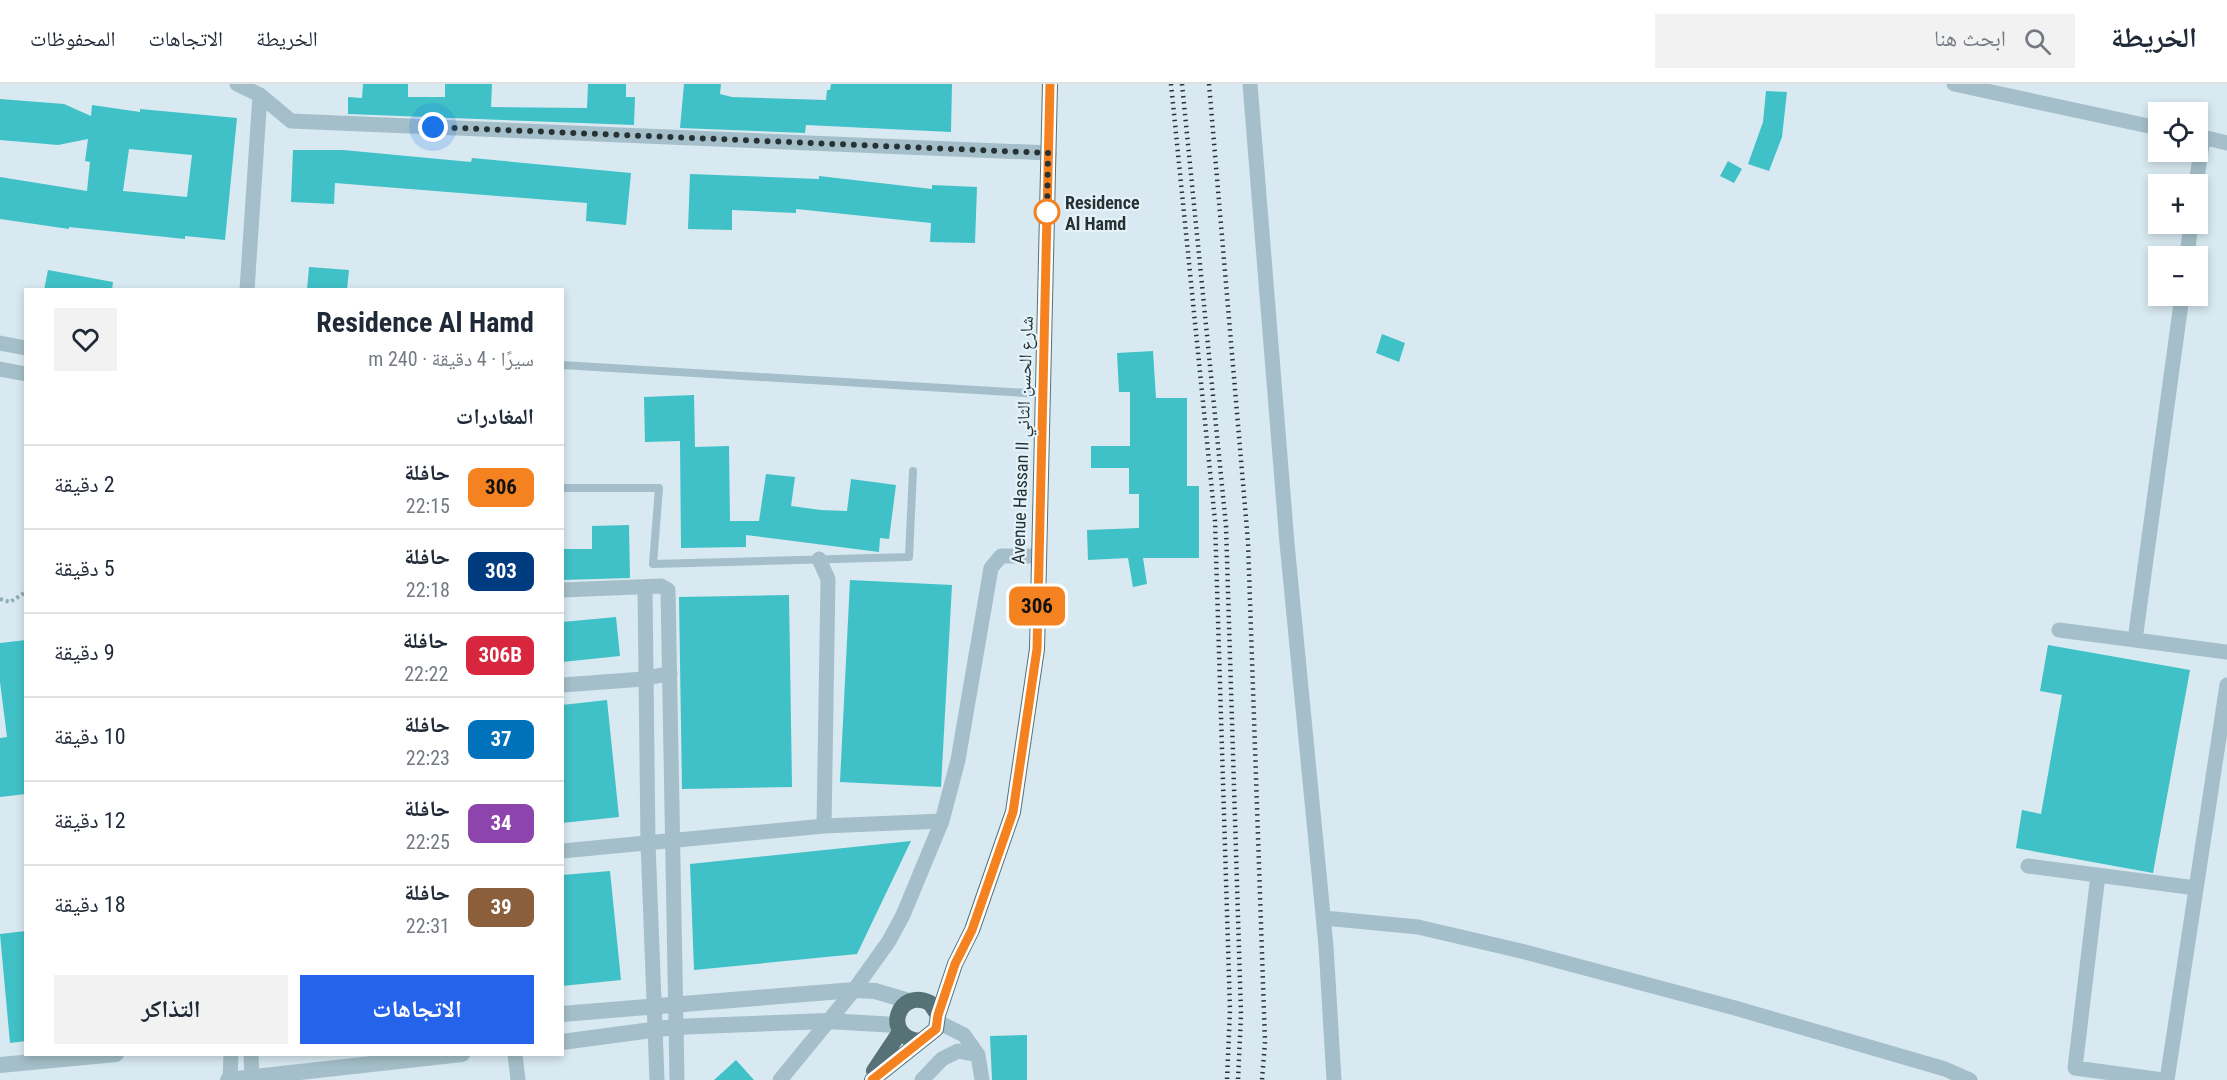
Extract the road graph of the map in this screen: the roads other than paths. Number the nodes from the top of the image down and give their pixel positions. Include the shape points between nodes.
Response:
1 (237, 84) edge
2 (1050, 84) edge
3 (1250, 84) edge
4 (1954, 84) edge
5 (260, 95) junction
6 (2148, 126) edge
7 (2208, 139) edge
8 (2227, 143) edge
9 (1048, 153) junction
10 (247, 288) edge
11 (2181, 306) edge
12 (0, 343) edge
13 (24, 348) edge
14 (564, 366) edge
15 (0, 369) edge
16 (24, 374) edge
17 (1043, 394) junction
18 (913, 471) dead end
19 (564, 488) edge
20 (1037, 556) junction
21 (819, 559) junction
22 (645, 588) junction
23 (564, 590) edge
24 (2059, 630) dead end
25 (2135, 640) junction
26 (2227, 652) edge
27 (670, 673) junction
28 (644, 679) junction
29 (564, 685) edge
30 (2227, 685) edge
31 (942, 821) junction
32 (824, 826) junction
33 (673, 841) junction
34 (648, 843) junction
35 (564, 851) edge
36 (2028, 866) dead end
37 (2098, 875) junction
38 (2196, 888) junction
39 (1324, 918) junction
40 (955, 964) junction
41 (854, 990) junction
42 (916, 1001) junction
43 (674, 1004) junction
44 (654, 1006) junction
45 (564, 1014) edge
46 (938, 1019) junction
47 (827, 1021) junction
48 (675, 1026) junction
49 (899, 1028) junction
50 (655, 1029) junction
51 (919, 1041) junction
52 (564, 1042) edge
53 (978, 1055) junction
54 (95, 1056) edge
55 (231, 1056) edge
56 (251, 1056) edge
57 (444, 1056) edge
58 (515, 1056) edge
59 (0, 1065) edge
60 (252, 1078) edge
61 (229, 1080) edge
62 (518, 1080) edge
63 (657, 1080) edge
64 (677, 1080) edge
65 (780, 1080) edge
66 (870, 1080) edge
67 (922, 1080) edge
68 (982, 1080) edge
69 (1334, 1080) edge
70 (1970, 1080) edge
71 (2165, 1080) edge

1 - 5 street
2 - 9 main road, Avenue Hassan II شارع الحسن الثاني
3 - 39 street via 1287,543
4 - 6 street
5 - 9 street via 291,122
5 - 10 street
7 - 8 street
9 - 17 main road, Avenue Hassan II شارع الحسن الثاني
11 - 25 street
12 - 13 street
14 - 17 lane
15 - 16 street
17 - 20 main road, Avenue Hassan II شارع الحسن الثاني
18 - 21 lane via 909,557
19 - 21 lane via 659,488 653,564
20 - 31 street via 1001,556 991,568 958,760
20 - 40 main road, Avenue Hassan II شارع الحسن الثاني via 1037,649 1013,812 972,930
21 - 32 street via 828,579
22 - 23 street
22 - 27 street via 661,586 668,590
22 - 28 street
24 - 25 street
25 - 26 street
27 - 28 street
27 - 33 street
28 - 29 street
28 - 34 street
30 - 38 street
31 - 32 street
31 - 41 street via 903,915
32 - 33 street
33 - 34 street
33 - 43 street
34 - 35 street
34 - 44 street
36 - 37 street
37 - 38 street
37 - 71 street via 2075,1068
38 - 71 street
39 - 69 street
39 - 70 street via 1418,927 1526,952 1736,1008 1945,1069
40 - 42 main road, Avenue Hassan II شارع الحسن الثاني
40 - 46 main road, Avenue Hassan II شارع الحسن الثاني
41 - 42 street
41 - 43 street
41 - 47 street
42 - 46 main road via 930,1004
42 - 49 main road, Avenue Hassan II شارع الحسن الثاني via 899,1011
43 - 44 street
43 - 48 street
44 - 45 street
44 - 50 street
46 - 51 main road, Avenue Hassan II شارع الحسن الثاني via 932,1035
46 - 53 street via 964,1035
47 - 48 street
47 - 49 street
47 - 65 street
48 - 50 street
48 - 64 street
49 - 51 main road via 905,1037
49 - 66 main road, Avenue Hassan II شارع الحسن الثاني
50 - 52 street
50 - 63 street
51 - 66 main road, Avenue Hassan II شارع الحسن الثاني
53 - 67 street via 958,1051 942,1059
53 - 68 street
54 - 59 street
55 - 61 street
56 - 60 street
57 - 60 street
58 - 62 street
60 - 61 street

